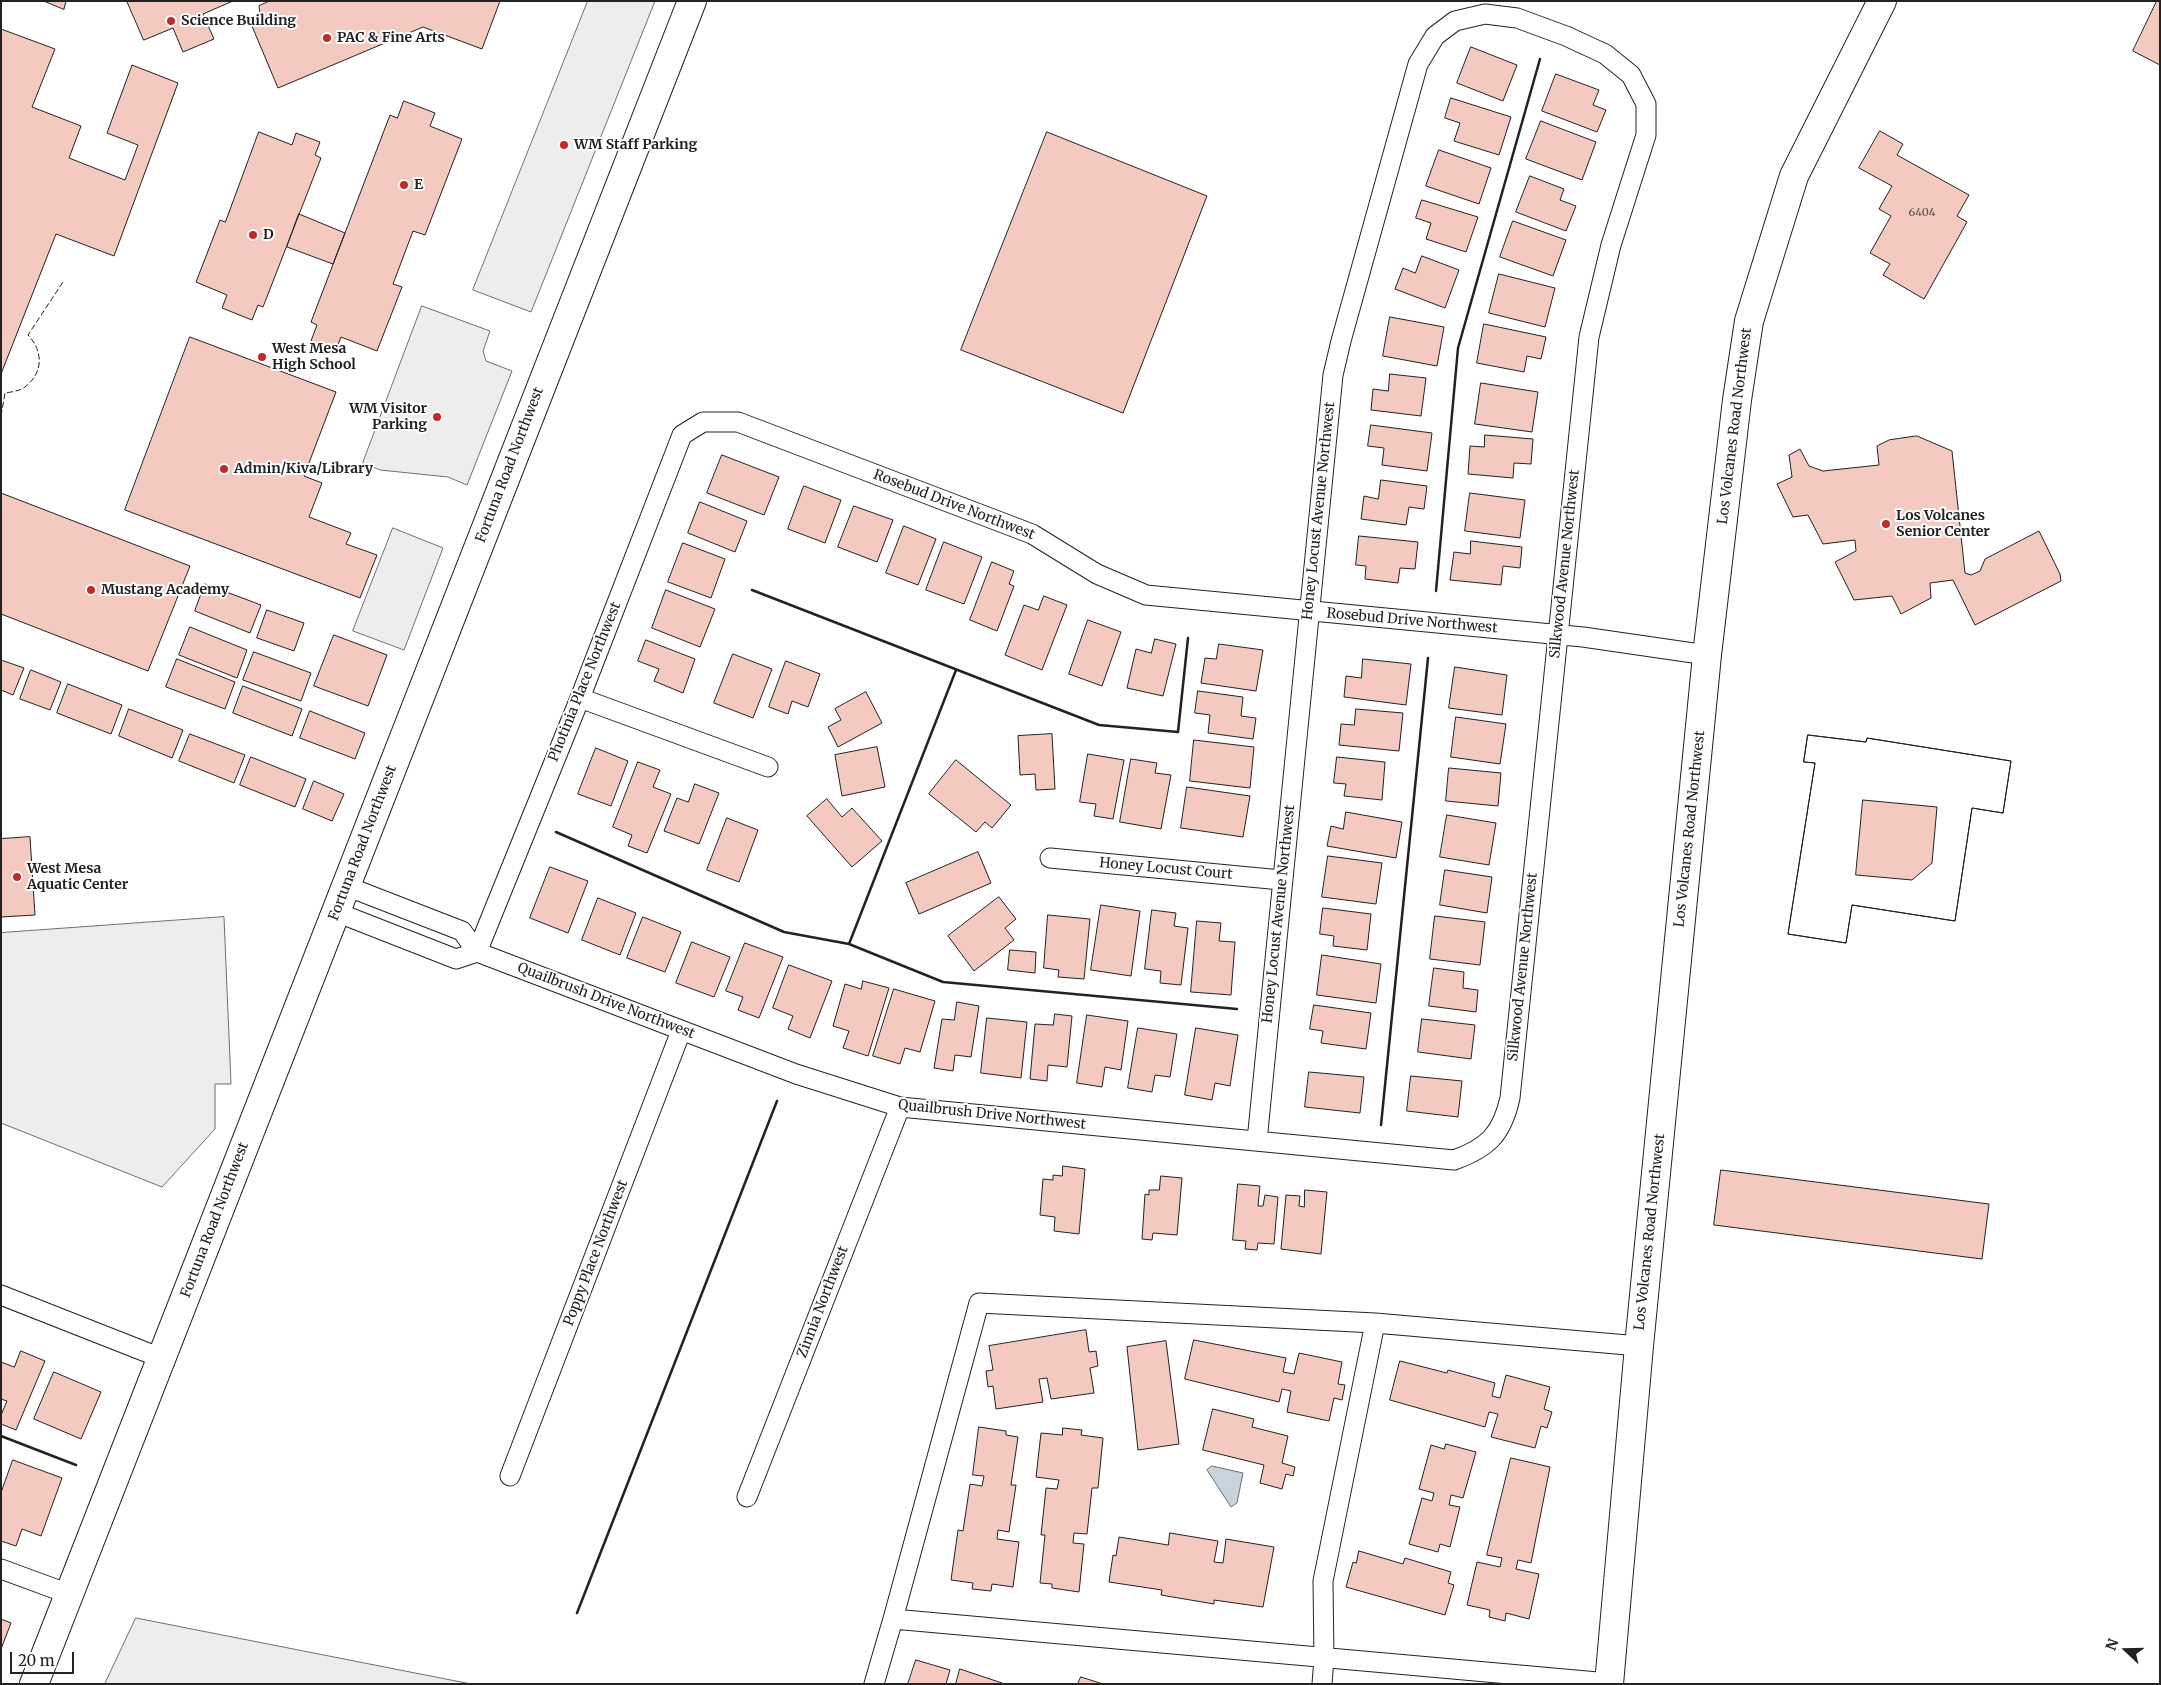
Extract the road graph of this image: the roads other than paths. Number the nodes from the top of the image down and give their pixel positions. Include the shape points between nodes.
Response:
1 (692, 1) edge
2 (1882, 1) edge
3 (1566, 36) joint
4 (703, 422) joint
5 (1310, 612) junction
6 (1557, 635) junction
7 (1707, 655) junction
8 (580, 698) junction
9 (768, 767) dead end
10 (1050, 858) dead end
11 (1281, 880) junction
12 (346, 886) junction
13 (336, 912) junction
14 (477, 952) junction
15 (681, 1031) junction
16 (900, 1107) junction
17 (1495, 1135) joint
18 (1257, 1141) junction
19 (1, 1295) edge
20 (1375, 1324) junction
21 (1639, 1346) junction
22 (161, 1358) junction
23 (510, 1476) dead end
24 (747, 1497) dead end
25 (1, 1569) edge
26 (69, 1594) junction
27 (892, 1619) junction
28 (1324, 1658) junction
29 (1609, 1683) edge
30 (34, 1684) edge
31 (874, 1684) edge
32 (1322, 1684) edge

1 - 12 street, Fortuna Road Northwest
2 - 7 street, Los Volcanes Road Northwest via 1794,176 1749,321
3 - 5 street, Honey Locust Avenue Northwest via 1517,18 1485,14 1455,21 1435,36 1418,64 1333,375
3 - 6 street, Silkwood Avenue Northwest via 1604,54 1631,75 1646,104 1646,135 1611,246 1589,338
4 - 5 street, Rosebud Drive Northwest via 738,422 1032,534 1096,574 1146,595
4 - 8 street, Photinia Place Northwest via 682,435
5 - 6 street, Rosebud Drive Northwest
5 - 11 street, Honey Locust Avenue Northwest
6 - 7 street, Rosebud Drive Northwest
6 - 17 street, Silkwood Avenue Northwest via 1510,1098 1506,1118
7 - 21 street, Los Volcanes Road Northwest
8 - 9 street
8 - 14 street, Photinia Place Northwest
10 - 11 street, Honey Locust Court
11 - 18 street, Honey Locust Avenue Northwest
12 - 13 street, Fortuna Road Northwest
12 - 14 street via 462,931
13 - 14 street via 456,959
13 - 22 street, Fortuna Road Northwest
14 - 15 street, Quailbrush Drive Northwest
15 - 16 street, Quailbrush Drive Northwest via 796,1074
15 - 23 street, Poppy Place Northwest
16 - 18 street, Quailbrush Drive Northwest
16 - 24 street, Zinnia Northwest
17 - 18 street, Quailbrush Drive Northwest via 1475,1153 1454,1160
19 - 22 street
20 - 21 street
20 - 27 street via 979,1303
20 - 28 street via 1323,1581
21 - 29 street, Los Volcanes Road Northwest
22 - 26 street, Fortuna Road Northwest
25 - 26 street
26 - 30 street, Fortuna Road Northwest
27 - 28 street
27 - 31 street
28 - 29 street
28 - 32 street

